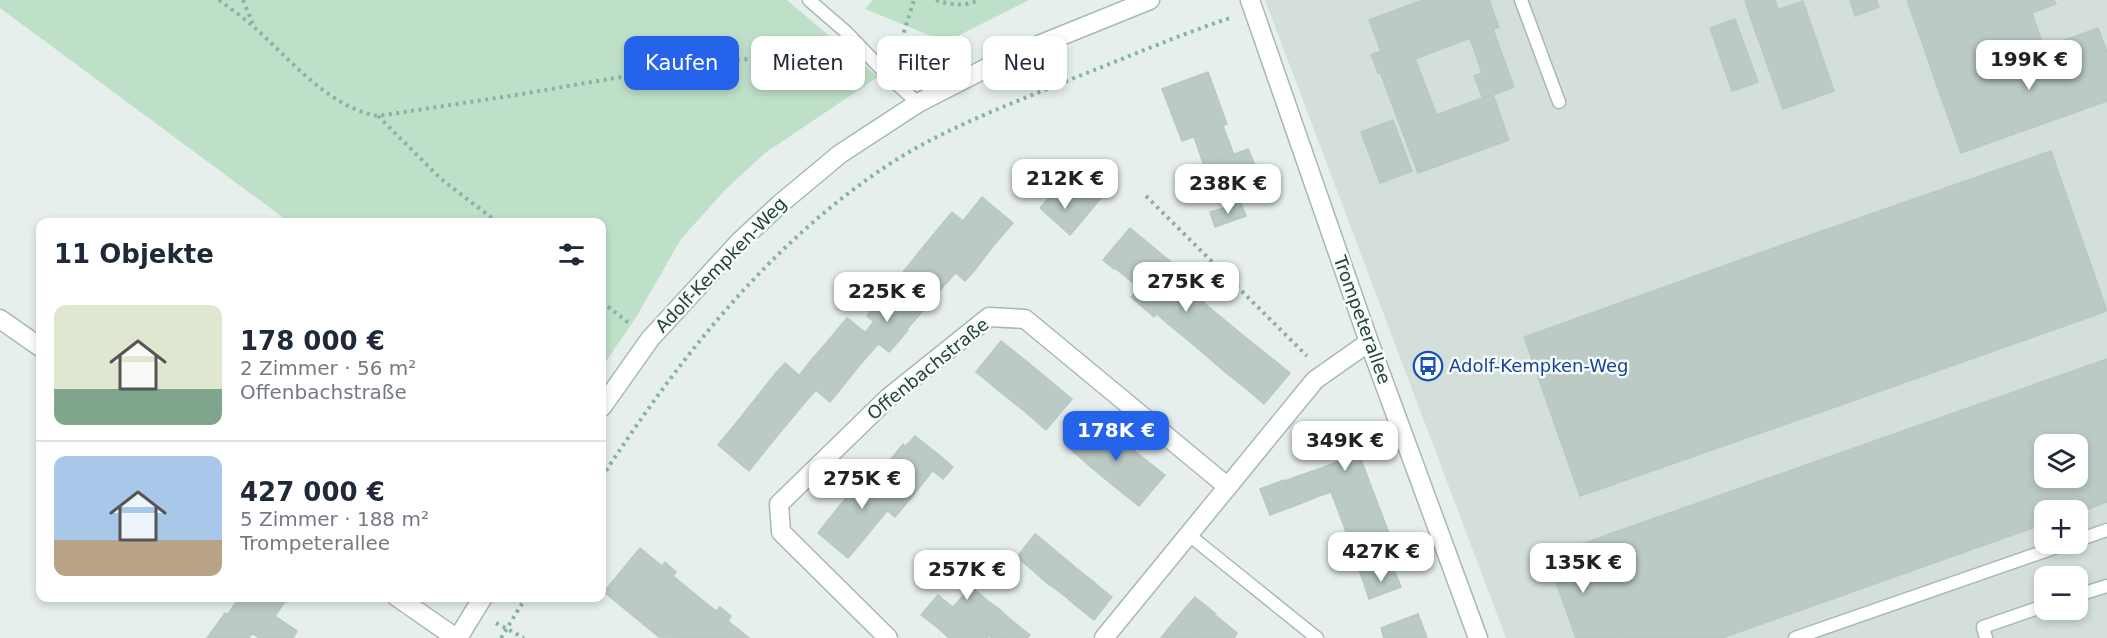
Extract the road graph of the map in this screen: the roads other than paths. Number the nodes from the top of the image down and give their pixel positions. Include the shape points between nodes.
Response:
1 (809, 0) edge
2 (1150, 0) edge
3 (1521, 0) edge
4 (1252, 5) edge
5 (1559, 102) dead end
6 (918, 103) junction
7 (0, 319) edge
8 (1369, 342) junction
9 (36, 345) edge
10 (606, 402) edge
11 (1228, 487) junction
12 (2107, 530) edge
13 (1189, 535) junction
14 (2088, 537) edge
15 (2037, 554) edge
16 (2107, 586) edge
17 (2088, 592) edge
18 (404, 602) edge
19 (478, 605) edge
20 (2034, 609) edge
21 (457, 638) edge
22 (888, 638) edge
23 (1104, 638) edge
24 (1317, 638) edge
25 (1478, 638) edge
26 (1796, 638) edge
27 (1986, 638) edge

1 - 6 lane
2 - 6 street, Adolf-Kempken-Weg via 1004,59
3 - 5 lane
4 - 8 street, Trompeterallee
6 - 10 street, Adolf-Kempken-Weg via 840,154 740,241 650,339
7 - 9 street
8 - 11 street via 1315,380
8 - 25 street, Trompeterallee
11 - 13 street
11 - 22 street, Offenbachstraße via 1025,319 989,316 888,398 779,504 781,532
12 - 14 lane
13 - 23 street
13 - 24 lane
15 - 26 lane
16 - 17 lane
18 - 21 street
19 - 21 street
20 - 27 lane via 1983,627

